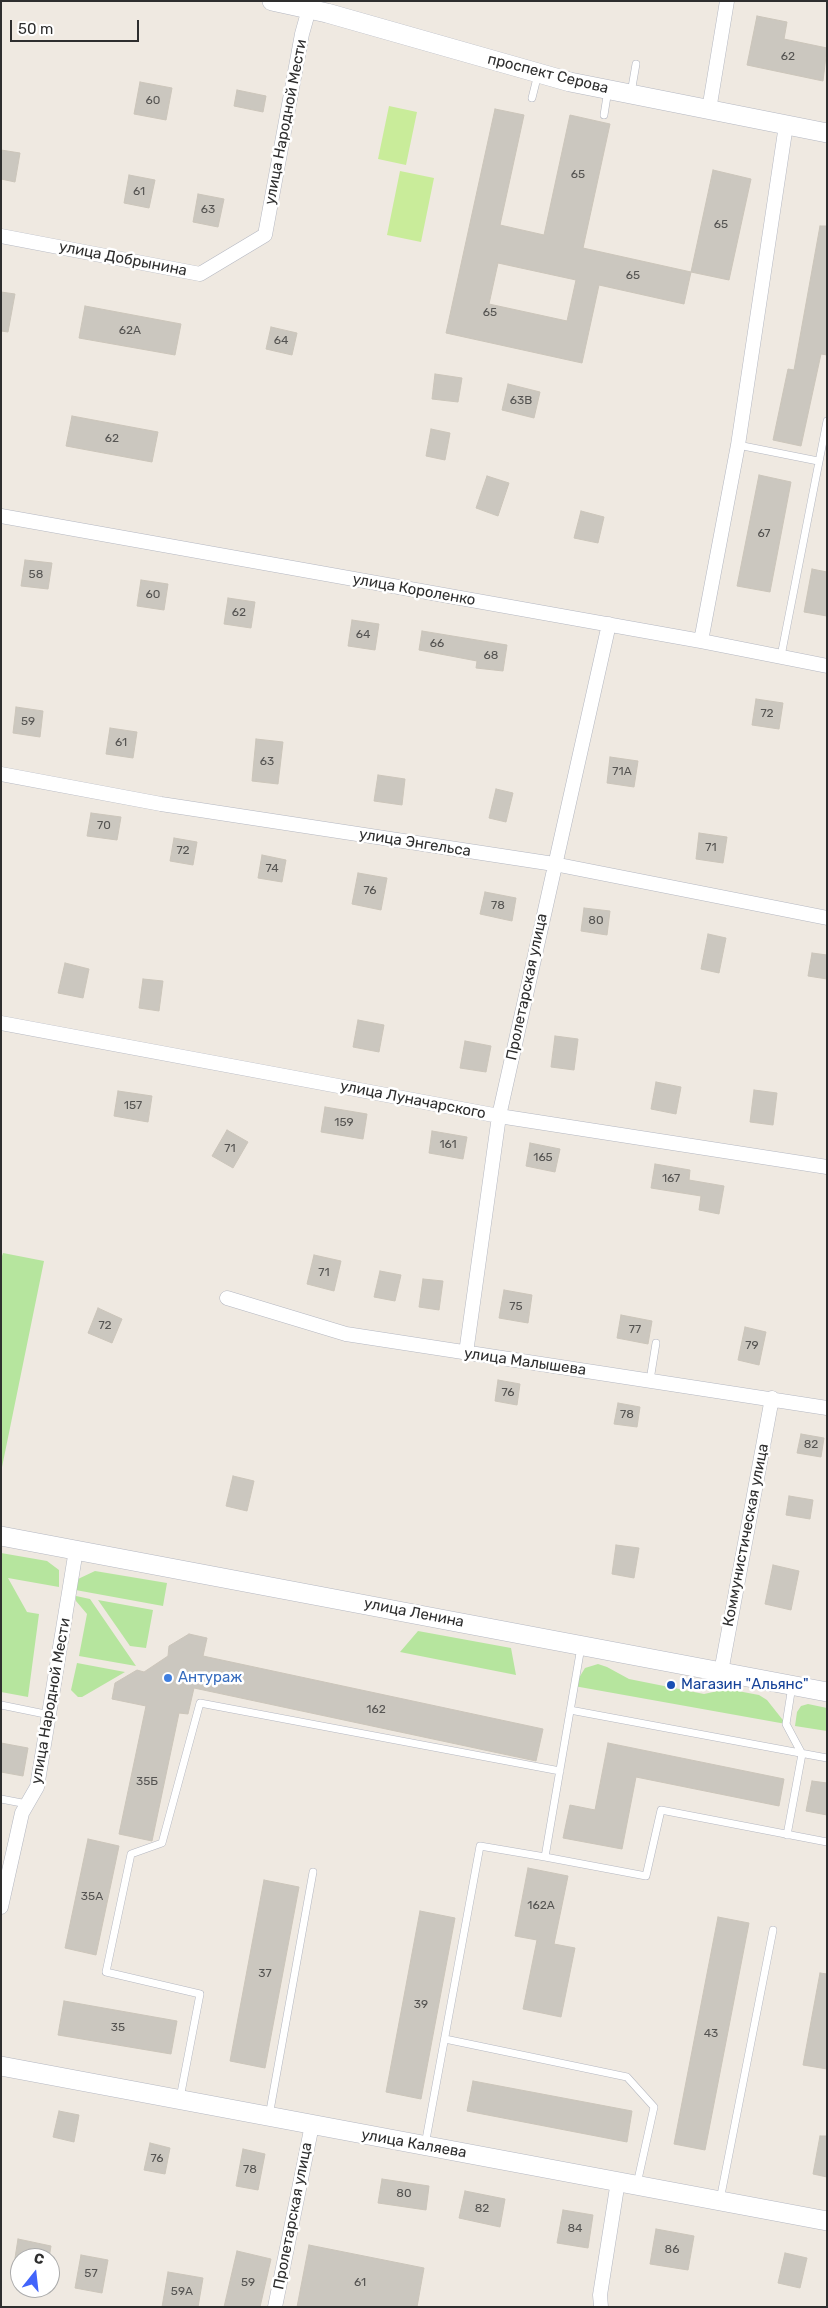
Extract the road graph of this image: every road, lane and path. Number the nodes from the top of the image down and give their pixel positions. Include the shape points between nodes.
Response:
1 (272, 1) edge
2 (727, 1) edge
3 (321, 10) junction
4 (636, 64) dead end
5 (538, 74) junction
6 (608, 89) junction
7 (631, 94) junction
8 (532, 98) dead end
9 (709, 110) junction
10 (604, 115) dead end
11 (786, 125) junction
12 (826, 130) edge
13 (264, 235) joint
14 (1, 236) edge
15 (827, 421) edge
16 (738, 445) junction
17 (818, 461) junction
18 (1, 516) edge
19 (609, 624) junction
20 (700, 641) junction
21 (781, 656) junction
22 (827, 666) edge
23 (1, 774) edge
24 (554, 864) junction
25 (827, 918) edge
26 (1, 1023) edge
27 (499, 1116) junction
28 (827, 1167) edge
29 (227, 1298) dead end
30 (656, 1343) dead end
31 (466, 1353) junction
32 (650, 1380) junction
33 (772, 1398) junction
34 (827, 1408) edge
35 (1, 1536) edge
36 (76, 1550) junction
37 (581, 1645) junction
38 (721, 1672) junction
39 (792, 1686) junction
40 (827, 1692) edge
41 (1, 1705) edge
42 (570, 1710) junction
43 (51, 1715) junction
44 (802, 1754) junction
45 (827, 1758) edge
46 (560, 1771) junction
47 (1, 1799) edge
48 (27, 1804) junction
49 (787, 1835) junction
50 (827, 1842) edge
51 (545, 1857) junction
52 (313, 1872) dead end
53 (1, 1907) edge
54 (773, 1930) dead end
55 (445, 2040) junction
56 (1, 2066) edge
57 (180, 2100) junction
58 (269, 2116) junction
59 (312, 2125) junction
60 (425, 2146) junction
61 (618, 2181) junction
62 (637, 2185) junction
63 (720, 2201) junction
64 (827, 2221) edge
65 (275, 2307) edge
66 (601, 2307) edge

1 - 3 street, проспект Серова
2 - 9 street
3 - 5 street, проспект Серова
3 - 13 street, улица Народной Мести via 302,34
4 - 7 lane
5 - 6 street, проспект Серова
5 - 8 lane
6 - 7 street, проспект Серова
6 - 10 lane
7 - 9 street, проспект Серова
9 - 11 street, проспект Серова
11 - 12 street, проспект Серова
11 - 16 street
13 - 14 street, улица Добрынина via 200,274
15 - 17 lane
16 - 17 lane
16 - 20 street
17 - 21 lane
18 - 19 street, улица Короленко
19 - 20 street, улица Короленко
19 - 24 street, Пролетарская улица
20 - 21 street, улица Короленко
21 - 22 street, улица Короленко
23 - 24 street, улица Энгельса via 171,805
24 - 25 street, улица Энгельса
24 - 27 street, Пролетарская улица
26 - 27 street, улица Луначарского
27 - 28 street, улица Луначарского
27 - 31 street, Пролетарская улица
29 - 31 street, улица Малышева via 346,1334
30 - 32 lane
31 - 32 street, улица Малышева
32 - 33 street, улица Малышева
33 - 34 street, улица Малышева
33 - 38 street, Коммунистическая улица
35 - 36 street, улица Ленина
36 - 37 street, улица Ленина
36 - 43 street, улица Народной Мести
37 - 38 street, улица Ленина
37 - 42 lane
38 - 39 street, улица Ленина
39 - 40 street, улица Ленина
39 - 44 lane via 786,1724
41 - 43 lane
42 - 44 lane
42 - 46 lane
43 - 48 street, улица Народной Мести via 37,1787
44 - 45 lane
44 - 49 lane
46 - 51 lane
46 - 57 lane via 200,1703 162,1843 131,1854 106,1972 200,1994
47 - 48 lane
48 - 53 street, улица Народной Мести via 22,1813
49 - 50 lane
49 - 51 lane via 661,1810 646,1876
51 - 55 lane via 480,1846
52 - 58 lane
54 - 63 lane
55 - 60 lane
55 - 62 lane via 627,2077 654,2107
56 - 57 street, улица Каляева
57 - 58 street, улица Каляева
58 - 59 street, улица Каляева
59 - 60 street, улица Каляева
59 - 65 street, Пролетарская улица
60 - 61 street, улица Каляева
61 - 62 street, улица Каляева
61 - 66 street via 600,2295
62 - 63 street, улица Каляева
63 - 64 street, улица Каляева

